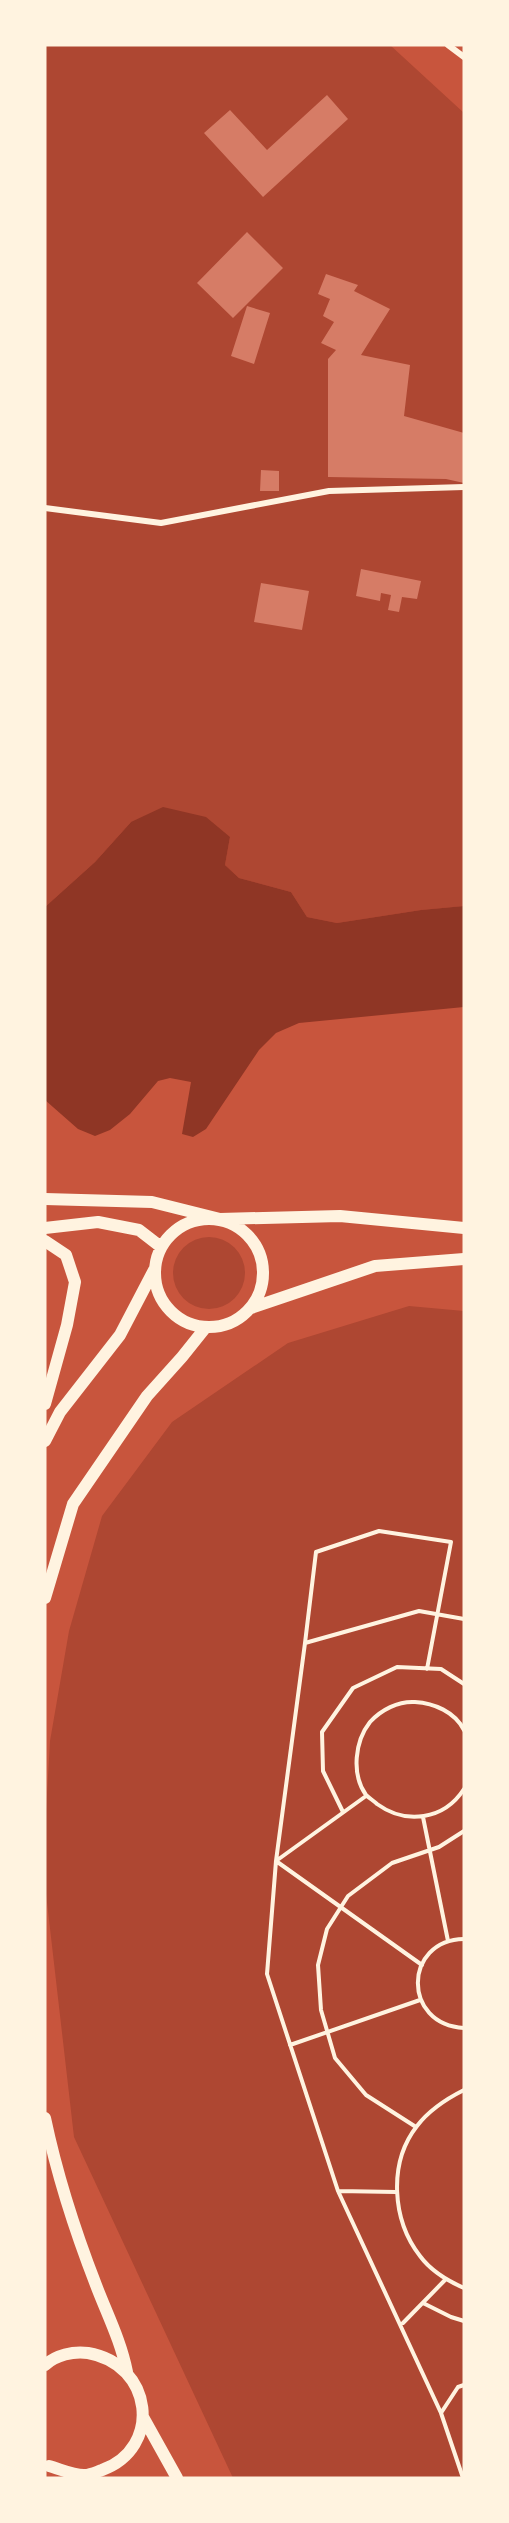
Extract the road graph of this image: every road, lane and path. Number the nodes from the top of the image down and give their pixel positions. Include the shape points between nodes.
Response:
1 (448, 45) edge
2 (464, 57) edge
3 (464, 487) edge
4 (45, 508) edge
5 (45, 1199) edge
6 (220, 1219) junction
7 (45, 1228) edge
8 (464, 1228) edge
9 (45, 1241) edge
10 (161, 1247) junction
11 (464, 1259) edge
12 (154, 1269) junction
13 (251, 1308) junction
14 (206, 1327) junction
15 (45, 1404) edge
16 (45, 1441) edge
17 (45, 1598) edge
18 (437, 1614) junction
19 (464, 1619) edge
20 (304, 1643) junction
21 (427, 1669) junction
22 (464, 1684) edge
23 (464, 1730) edge
24 (464, 1789) edge
25 (366, 1796) junction
26 (343, 1812) junction
27 (423, 1817) junction
28 (464, 1831) edge
29 (430, 1850) junction
30 (276, 1861) junction
31 (340, 1907) junction
32 (464, 1940) edge
33 (448, 1941) junction
34 (422, 1965) junction
35 (420, 2000) junction
36 (464, 2028) edge
37 (327, 2031) junction
38 (290, 2045) junction
39 (464, 2090) edge
40 (45, 2118) edge
41 (416, 2127) junction
42 (338, 2191) junction
43 (396, 2192) junction
44 (445, 2280) junction
45 (464, 2288) edge
46 (423, 2303) junction
47 (464, 2320) edge
48 (403, 2323) dead end
49 (45, 2365) edge
50 (127, 2372) junction
51 (464, 2385) edge
52 (441, 2413) junction
53 (143, 2417) junction
54 (47, 2464) edge
55 (116, 2465) junction
56 (463, 2472) edge
57 (63, 2478) edge
58 (105, 2478) edge
59 (177, 2478) edge
60 (464, 2478) edge

1 - 2 street
3 - 4 street via 329,491 161,523
5 - 6 main road via 152,1202
6 - 8 main road via 340,1216
6 - 10 main road via 184,1224
6 - 13 main road via 245,1232 261,1255 264,1274
7 - 10 main road via 98,1222 139,1230
9 - 15 main road via 66,1255 75,1282
10 - 12 main road
11 - 13 main road via 375,1266
12 - 14 main road via 156,1286 168,1308 189,1323
12 - 16 main road via 120,1335 60,1412
13 - 14 main road via 223,1326
14 - 17 main road via 147,1396 73,1504
18 - 19 path
18 - 20 path via 419,1611
18 - 20 path via 451,1542 379,1531 316,1551
18 - 21 path
20 - 30 path
21 - 22 path via 441,1669
21 - 26 path via 397,1667 353,1688 322,1732 323,1771
23 - 25 path via 448,1712 430,1704 411,1702 377,1715 358,1746 356,1765
24 - 27 path via 442,1811
25 - 26 path
25 - 27 path via 404,1817
26 - 30 path
27 - 29 path
28 - 29 path
29 - 31 path via 392,1863 348,1896
29 - 33 path
30 - 31 path
30 - 38 path via 267,1974
31 - 34 path
31 - 37 path via 327,1929 318,1965 321,2010
32 - 33 path
33 - 34 path via 435,1948
34 - 35 path via 417,1986
35 - 36 path via 439,2022
35 - 37 path
37 - 38 path
37 - 41 path via 335,2058 366,2095
38 - 42 path
39 - 41 path via 440,2102
40 - 50 main road via 77,2234 122,2346
41 - 43 path via 401,2158
42 - 43 path
42 - 52 path
43 - 44 path via 403,2226 420,2256
44 - 45 path
44 - 46 path
46 - 47 path
46 - 48 path
49 - 50 main road via 52,2359 78,2352 105,2356
50 - 53 main road via 140,2393
51 - 52 path via 458,2387
52 - 56 path
53 - 55 main road via 135,2444
53 - 59 main road
54 - 55 main road via 82,2475
54 - 57 main road
55 - 58 main road
56 - 60 path

